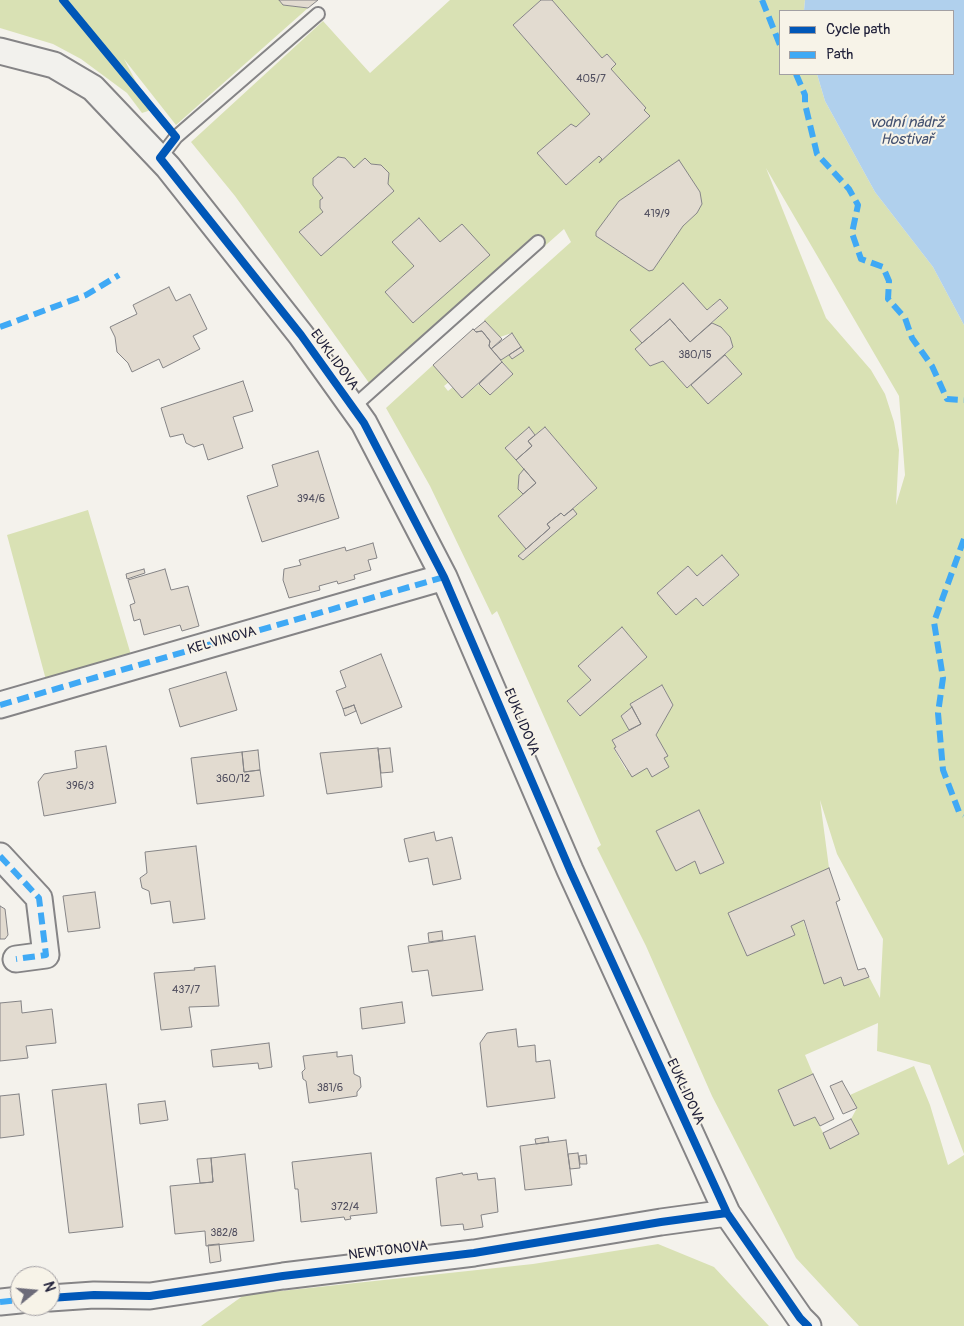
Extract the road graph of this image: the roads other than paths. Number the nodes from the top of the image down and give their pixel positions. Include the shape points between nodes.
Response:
1 (318, 14) dead end
2 (0, 51) edge
3 (160, 158) junction
4 (538, 242) dead end
5 (353, 408) junction
6 (444, 577) junction
7 (0, 706) edge
8 (0, 856) edge
9 (16, 959) dead end
10 (727, 1213) junction
11 (60, 1298) edge
12 (808, 1326) edge

1 - 3 lane via 176,137
2 - 3 street, EUKLIDOVA via 54,65 93,88
3 - 5 street, EUKLIDOVA via 301,335
4 - 5 lane
5 - 6 street, EUKLIDOVA via 364,423
6 - 7 street, KELVINOVA
6 - 10 street, EUKLIDOVA via 570,870
8 - 9 street via 39,898 46,954
10 - 11 street, NEWTONOVA via 474,1254 284,1276 150,1296
10 - 12 street, EUKLIDOVA

